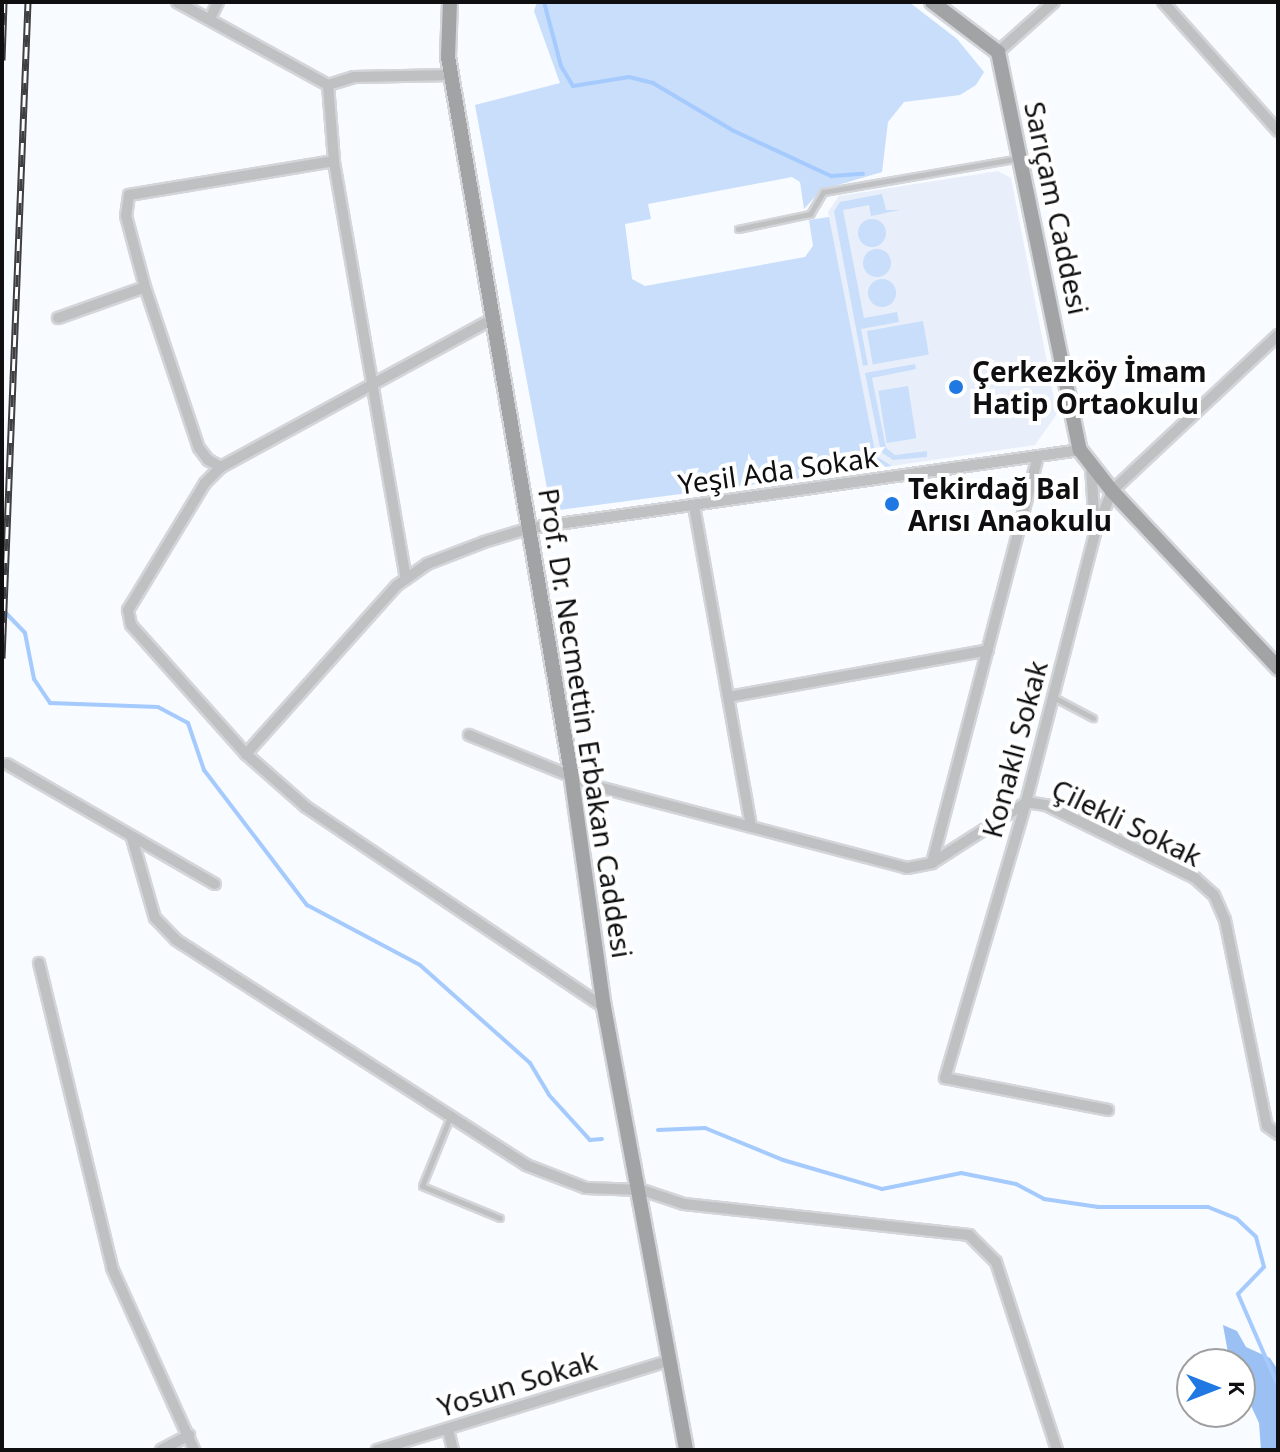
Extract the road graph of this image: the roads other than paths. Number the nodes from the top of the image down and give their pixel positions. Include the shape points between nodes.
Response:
1 (177, 2) edge
2 (218, 2) edge
3 (450, 2) edge
4 (932, 2) edge
5 (1054, 2) edge
6 (1163, 2) edge
7 (210, 19) junction
8 (998, 52) junction
9 (452, 75) junction
10 (328, 85) junction
11 (1278, 131) edge
12 (1020, 158) junction
13 (334, 161) junction
14 (738, 229) dead end
15 (145, 287) junction
16 (58, 318) dead end
17 (493, 319) junction
18 (1278, 335) edge
19 (372, 385) junction
20 (1080, 450) junction
21 (1038, 457) junction
22 (1091, 464) junction
23 (221, 467) junction
24 (1112, 491) junction
25 (694, 506) junction
26 (530, 528) junction
27 (1095, 533) junction
28 (406, 579) junction
29 (988, 650) junction
30 (1278, 668) edge
31 (728, 697) junction
32 (1054, 698) junction
33 (1093, 718) dead end
34 (469, 735) dead end
35 (246, 754) junction
36 (7, 764) dead end
37 (571, 773) junction
38 (1026, 802) junction
39 (751, 827) junction
40 (132, 838) junction
41 (932, 863) junction
42 (215, 884) dead end
43 (39, 963) dead end
44 (604, 1007) junction
45 (1108, 1110) dead end
46 (451, 1116) junction
47 (1278, 1134) edge
48 (642, 1190) junction
49 (500, 1218) dead end
50 (671, 1360) junction
51 (448, 1430) junction
52 (189, 1435) junction
53 (161, 1450) edge
54 (194, 1450) edge
55 (377, 1450) edge
56 (453, 1450) edge
57 (686, 1450) edge
58 (1057, 1450) edge

1 - 7 street
2 - 7 street
3 - 9 street, Prof. Dr. Necmettin Erbakan Caddesi
4 - 8 street
5 - 8 street
6 - 11 street
7 - 10 street
8 - 12 street, Sarıçam Caddesi
9 - 10 street via 354,77
9 - 17 street, Prof. Dr. Necmettin Erbakan Caddesi
10 - 13 street
12 - 14 lane via 823,192 810,214
12 - 20 street, Sarıçam Caddesi
13 - 15 street via 129,195 126,216
13 - 19 street
15 - 16 street
15 - 23 street via 199,448
17 - 19 street
17 - 26 street, Prof. Dr. Necmettin Erbakan Caddesi
18 - 24 street, Konaklı Sokak
19 - 23 street
19 - 28 street
20 - 21 street, Yeşil Ada Sokak
20 - 22 street, Sarıçam Caddesi
21 - 25 street, Yeşil Ada Sokak
21 - 29 street
22 - 24 street, Sarıçam Caddesi
22 - 27 street
23 - 35 street via 205,483 128,610 131,625
24 - 27 street, Konaklı Sokak
24 - 30 street, Sarıçam Caddesi
25 - 26 street, Yeşil Ada Sokak
25 - 31 street
26 - 28 street, Yeşil Ada Sokak via 427,564
26 - 37 street, Prof. Dr. Necmettin Erbakan Caddesi
27 - 32 street, Konaklı Sokak
28 - 35 street, Yeşil Ada Sokak
29 - 31 street
29 - 41 street
31 - 39 street
32 - 33 lane
32 - 38 street, Konaklı Sokak
34 - 37 street
35 - 44 street via 306,807
36 - 40 street
37 - 39 street via 595,786
37 - 44 street, Prof. Dr. Necmettin Erbakan Caddesi
38 - 41 street, Çilekli Sokak
38 - 45 street, Konaklı Sokak via 945,1078
38 - 47 street, Çilekli Sokak via 1046,805 1195,878 1214,895 1225,920 1267,1126
39 - 41 street via 907,868
40 - 42 street
40 - 46 street via 155,918 176,940
43 - 52 street via 112,1268
44 - 48 street, Prof. Dr. Necmettin Erbakan Caddesi
46 - 48 street via 526,1165 586,1188
46 - 49 lane via 422,1186
48 - 50 street, Prof. Dr. Necmettin Erbakan Caddesi
48 - 58 street via 684,1204 969,1235 996,1262
50 - 51 street, Yosun Sokak
50 - 57 street, Prof. Dr. Necmettin Erbakan Caddesi
51 - 55 street, Yosun Sokak
51 - 56 street
52 - 53 street
52 - 54 street

